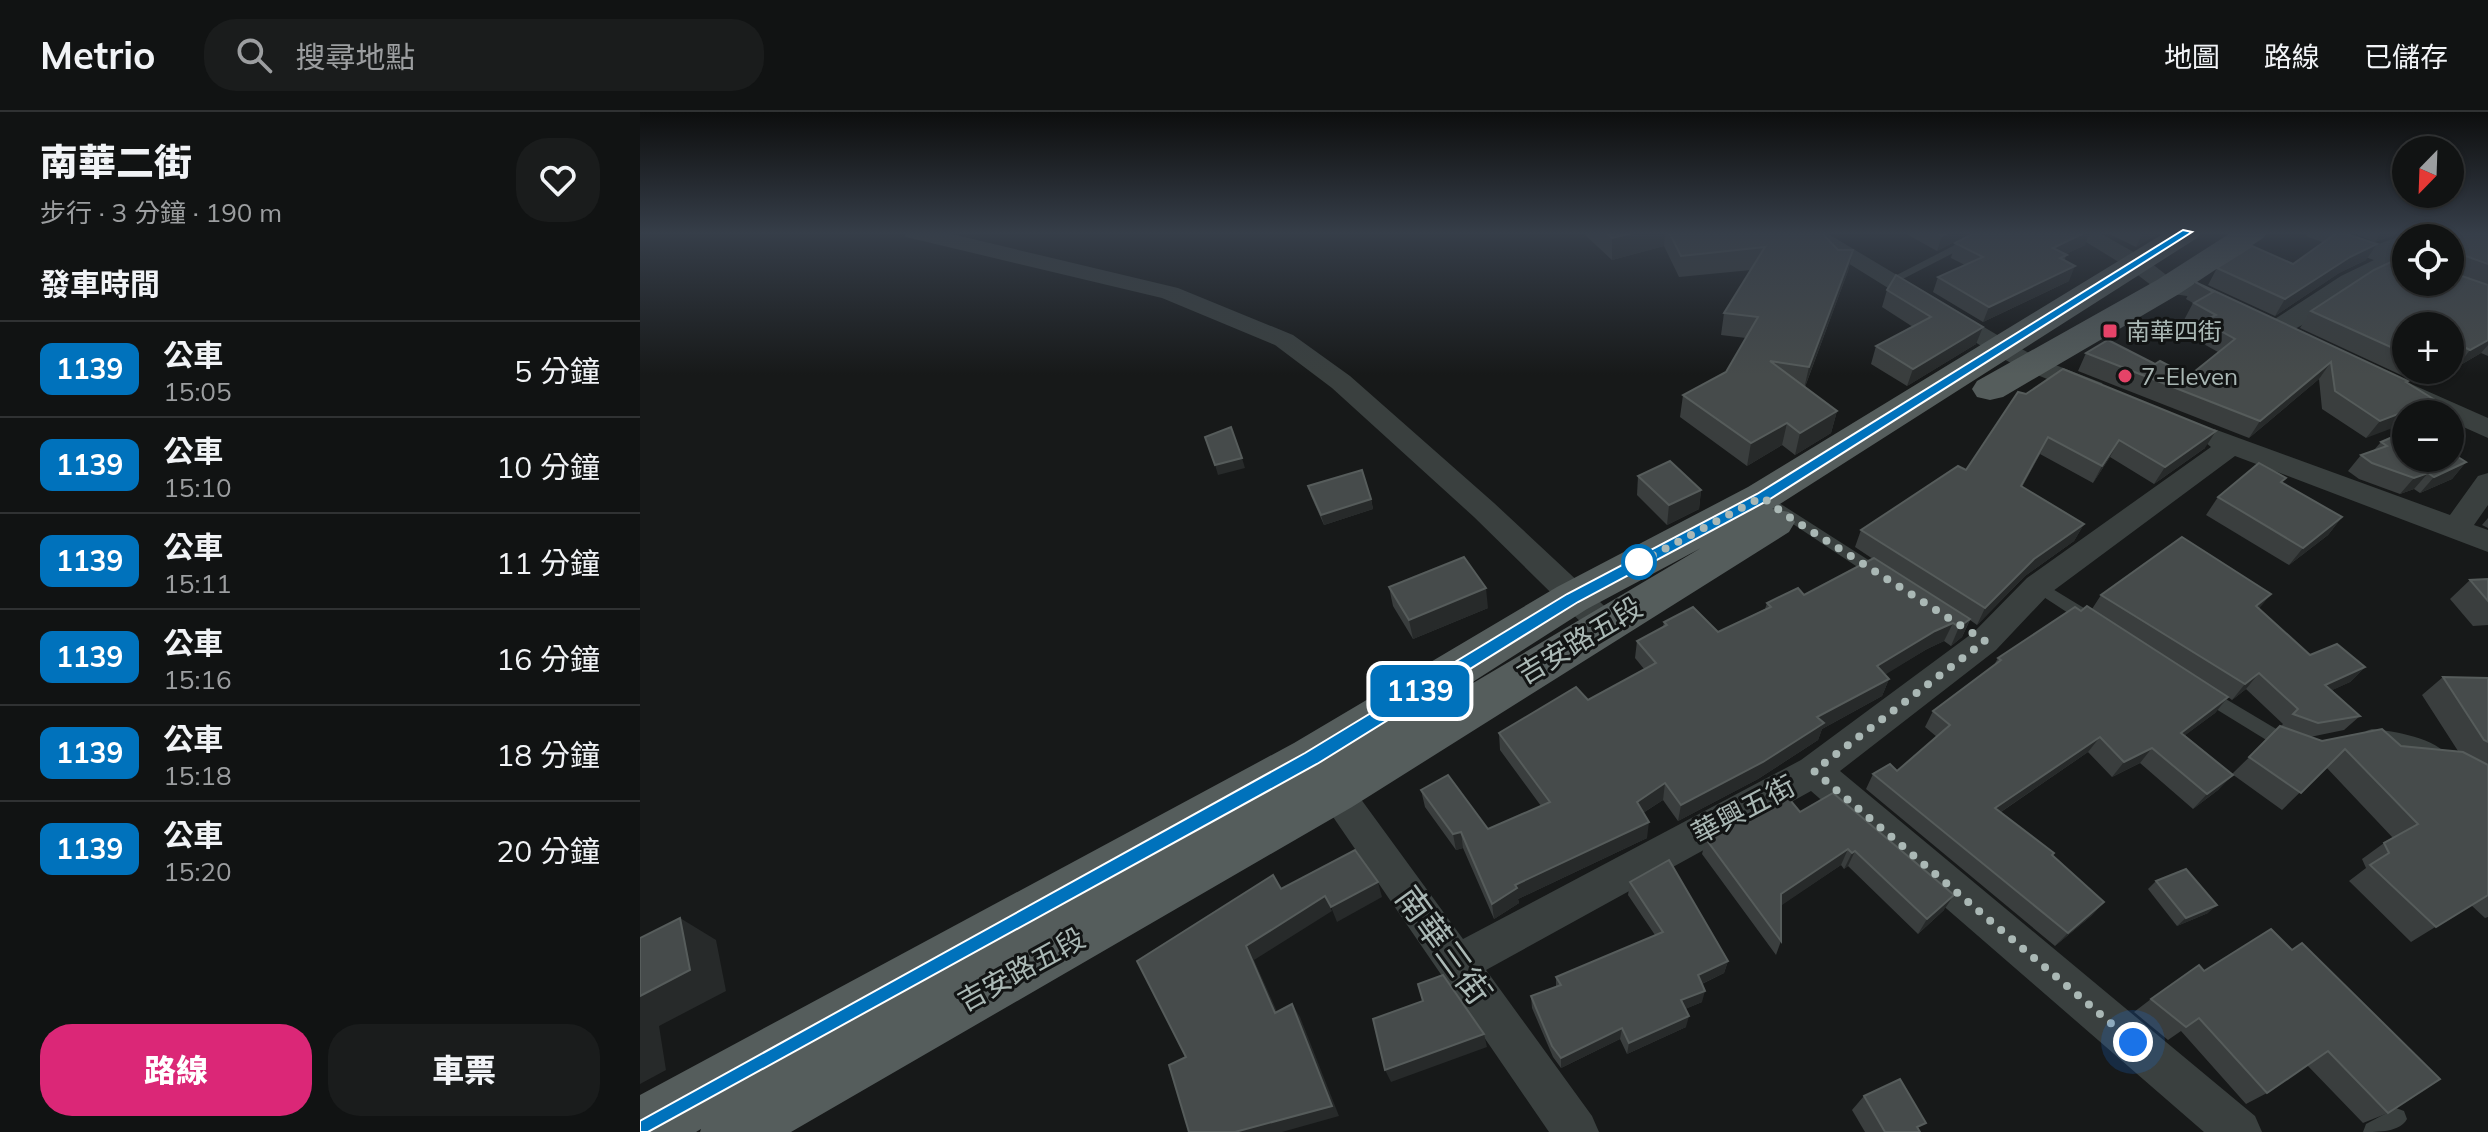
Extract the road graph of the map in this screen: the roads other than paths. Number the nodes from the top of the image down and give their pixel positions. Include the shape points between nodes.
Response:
1 (1114, 280) edge
2 (1893, 280) edge
3 (2145, 280) edge
4 (2166, 280) edge
5 (2351, 280) edge
6 (2273, 328) junction
7 (2302, 341) edge
8 (2015, 355) junction
9 (2374, 375) edge
10 (2117, 399) edge
11 (2189, 428) edge
12 (2488, 429) edge
13 (2232, 445) junction
14 (2488, 483) edge
15 (1774, 506) junction
16 (2456, 529) junction
17 (2488, 541) edge
18 (1892, 582) edge
19 (2038, 586) junction
20 (1588, 611) junction
21 (2103, 628) edge
22 (2194, 686) edge
23 (2356, 738) edge
24 (2303, 749) edge
25 (2453, 767) edge
26 (1814, 771) junction
27 (1322, 775) junction
28 (1458, 963) junction
29 (2396, 1119) edge
30 (2226, 1128) edge
31 (640, 1129) edge
32 (731, 1132) edge
33 (1576, 1132) edge
34 (2374, 1132) edge

1 - 20 street via 1170,293 1284,340 1353,393
2 - 8 street
3 - 8 main road, 吉安路五段
4 - 6 street
5 - 6 street via 2295,321
6 - 7 street
8 - 10 street
8 - 15 main road, 吉安路五段
9 - 12 street
11 - 13 street
13 - 16 street
13 - 19 street, 華興五街
14 - 16 street
15 - 18 lane
15 - 20 main road, 吉安路五段
16 - 17 street
19 - 21 lane
19 - 26 street, 華興五街
20 - 27 main road, 吉安路五段
22 - 24 lane via 2271,737
23 - 25 lane via 2394,739 2427,749
26 - 28 street, 華興五街
26 - 30 street via 1974,904
27 - 28 street, 南華三街
27 - 31 main road, 吉安路五段
27 - 32 main road, 吉安路五段
28 - 33 street, 南華三街
29 - 34 lane

